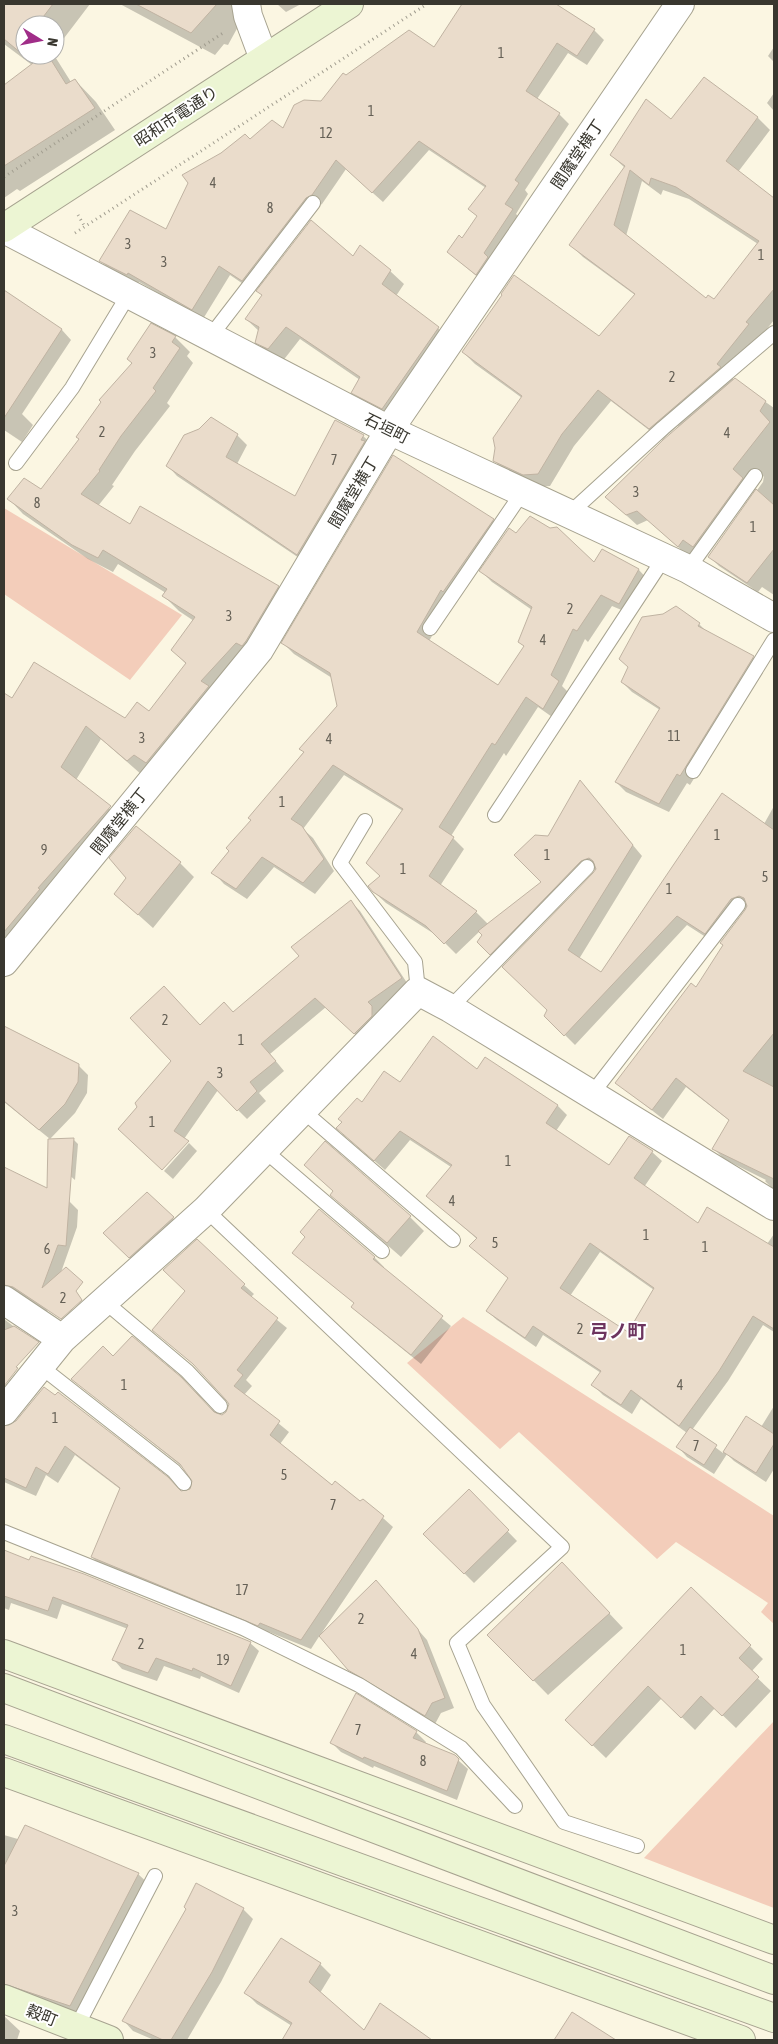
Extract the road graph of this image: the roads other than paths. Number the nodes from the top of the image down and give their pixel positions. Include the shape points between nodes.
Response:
1 (246, 4) edge
2 (349, 4) edge
3 (680, 4) edge
4 (264, 59) junction
5 (313, 203) dead end
6 (4, 229) edge
7 (128, 294) junction
8 (774, 333) edge
9 (210, 337) junction
10 (389, 430) junction
11 (16, 463) dead end
12 (755, 476) dead end
13 (522, 493) junction
14 (569, 514) junction
15 (676, 563) junction
16 (774, 618) edge
17 (430, 628) dead end
18 (774, 640) edge
19 (692, 771) dead end
20 (495, 814) dead end
21 (365, 821) dead end
22 (587, 867) dead end
23 (738, 905) dead end
24 (4, 962) edge
25 (418, 991) junction
26 (450, 1008) junction
27 (591, 1095) junction
28 (302, 1110) junction
29 (264, 1150) junction
30 (774, 1206) edge
31 (206, 1210) junction
32 (453, 1240) dead end
33 (382, 1251) dead end
34 (4, 1300) edge
35 (104, 1301) junction
36 (62, 1339) junction
37 (40, 1366) junction
38 (220, 1406) dead end
39 (4, 1410) edge
40 (184, 1483) dead end
41 (4, 1532) edge
42 (4, 1654) edge
43 (4, 1688) edge
44 (4, 1739) edge
45 (4, 1772) edge
46 (515, 1806) dead end
47 (637, 1846) dead end
48 (155, 1876) dead end
49 (774, 1940) edge
50 (774, 1980) edge
51 (4, 1999) edge
52 (774, 2018) edge
53 (96, 2036) edge
54 (741, 2040) edge

1 - 4 street
2 - 4 street, 昭和市電通り
3 - 10 street, 閻魔堂横丁
4 - 6 street, 昭和市電通り
5 - 9 lane
6 - 7 street, 石垣町
7 - 9 street, 石垣町
7 - 11 lane via 72,388
8 - 14 lane
9 - 10 street, 石垣町
10 - 13 street, 石垣町
10 - 24 street, 閻魔堂横丁 via 260,650
12 - 15 lane
13 - 14 street, 石垣町
13 - 17 lane
14 - 15 street, 石垣町
15 - 16 street, 石垣町
15 - 20 lane
18 - 19 lane
21 - 25 lane via 340,863 415,962
22 - 26 lane
23 - 27 lane
25 - 26 street
25 - 28 street
26 - 27 street
27 - 30 street
28 - 29 street
28 - 32 lane
29 - 31 street
29 - 33 lane
31 - 35 street
31 - 47 lane via 562,1547 457,1643 483,1705 564,1822
34 - 36 street
35 - 36 street
35 - 38 lane via 186,1371
36 - 37 street
37 - 39 street
37 - 40 lane
41 - 46 lane via 244,1628 359,1685 461,1748
42 - 49 street
43 - 50 street
44 - 52 street
45 - 54 street
48 - 53 lane
51 - 53 street, 穀町

